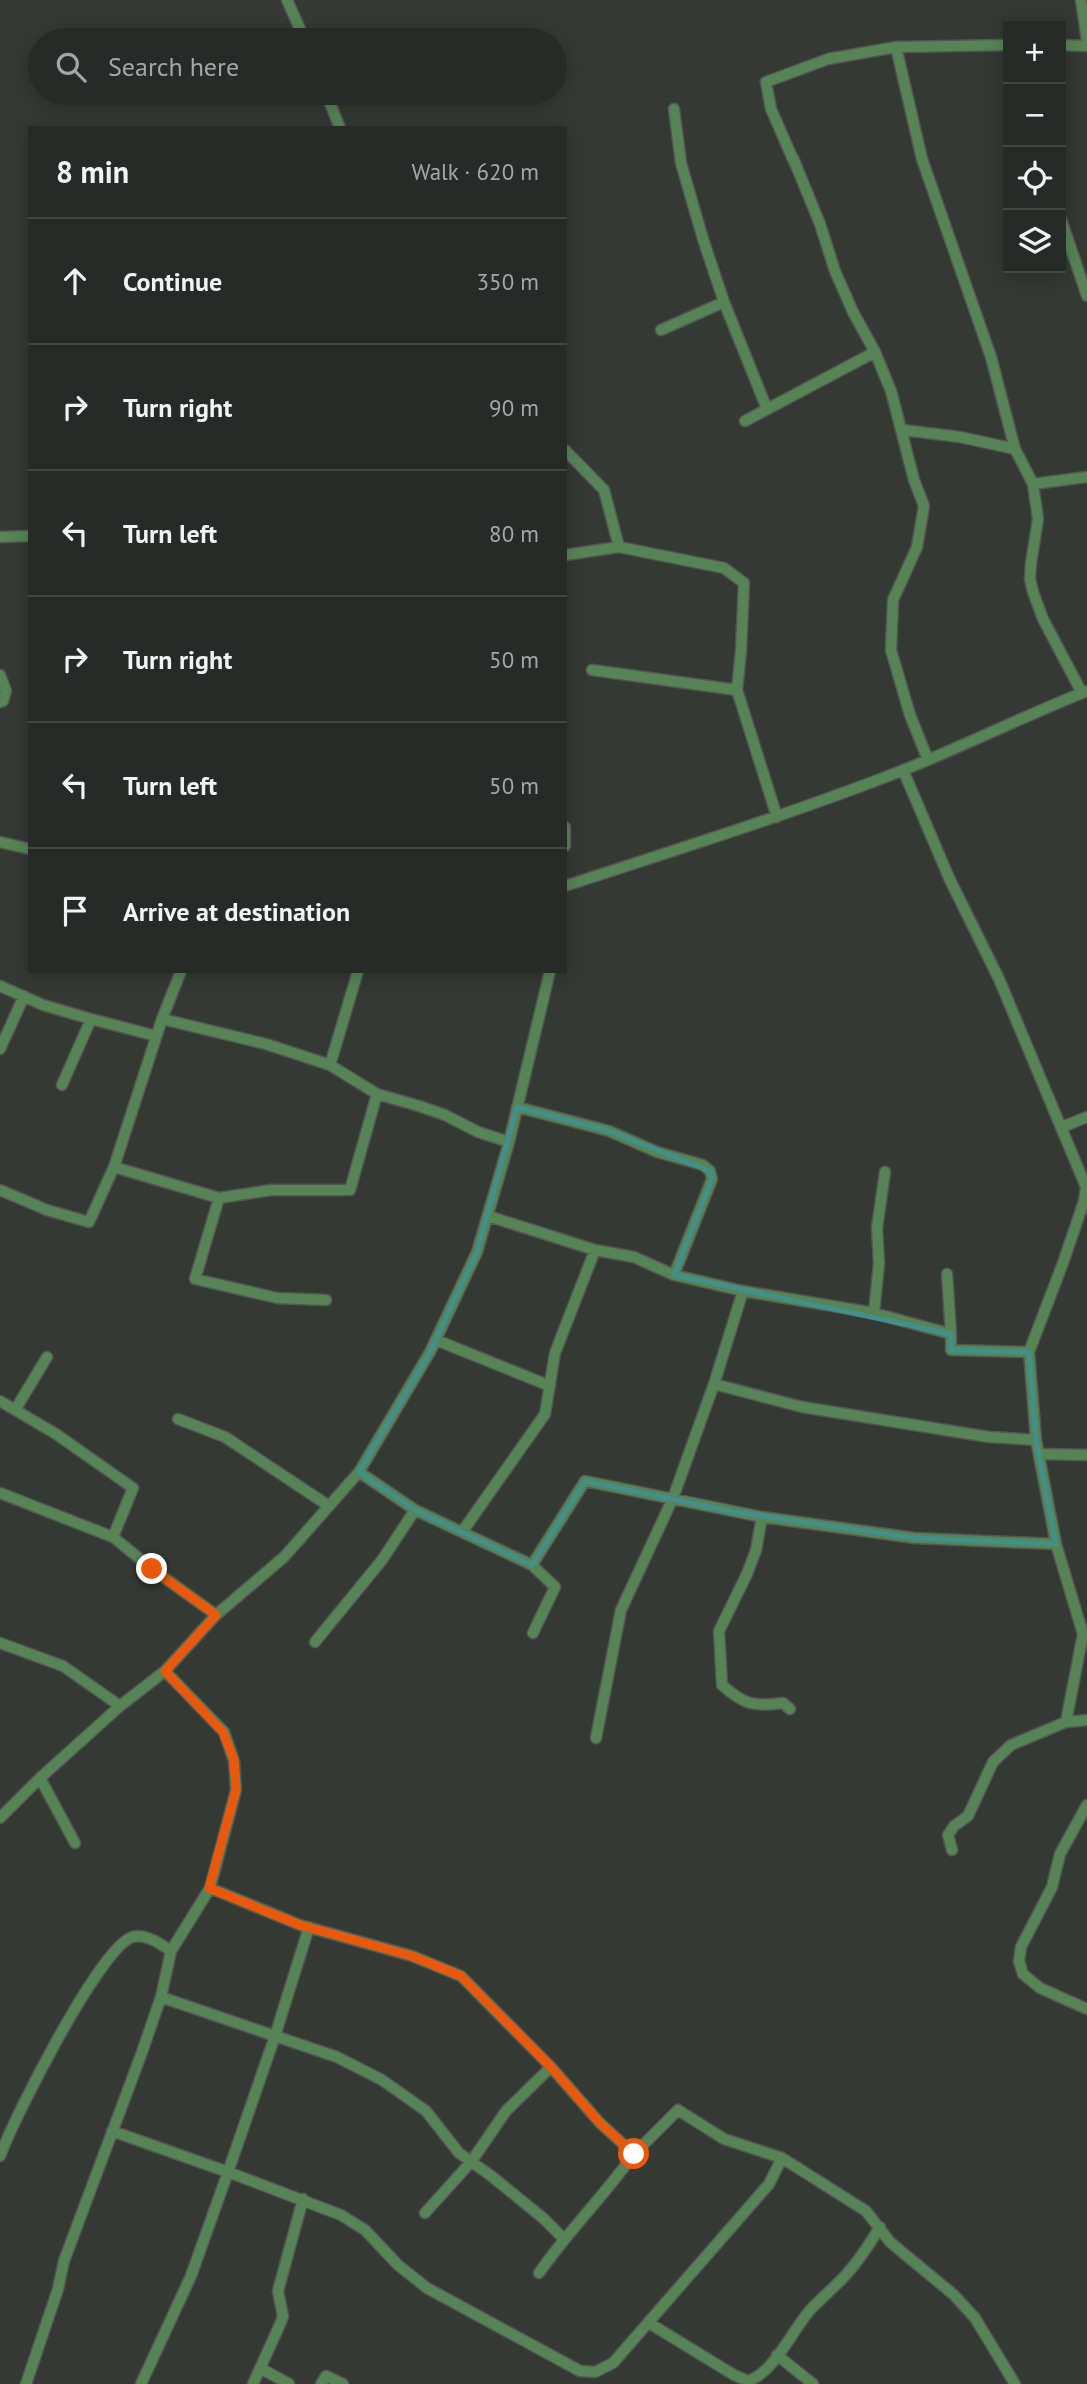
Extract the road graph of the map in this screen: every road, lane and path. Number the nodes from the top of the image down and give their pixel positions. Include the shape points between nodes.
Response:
1 (287, 0) edge
2 (1082, 0) edge
3 (300, 28) edge
4 (1087, 44) edge
5 (1003, 45) edge
6 (1066, 45) edge
7 (896, 47) junction
8 (331, 105) edge
9 (674, 109) dead end
10 (339, 126) edge
11 (793, 158) dead end
12 (820, 224) junction
13 (1066, 234) edge
14 (1087, 296) edge
15 (724, 302) junction
16 (661, 330) dead end
17 (875, 352) junction
18 (767, 409) junction
19 (745, 421) dead end
20 (902, 430) junction
21 (1015, 449) junction
22 (567, 452) edge
23 (1087, 477) edge
24 (1033, 484) junction
25 (28, 536) edge
26 (0, 537) edge
27 (619, 547) junction
28 (567, 555) edge
29 (592, 670) dead end
30 (0, 675) edge
31 (737, 690) junction
32 (1084, 692) edge
33 (0, 702) edge
34 (928, 760) junction
35 (903, 771) junction
36 (777, 817) junction
37 (0, 842) edge
38 (28, 849) edge
39 (567, 885) edge
40 (180, 973) edge
41 (357, 973) edge
42 (550, 973) edge
43 (0, 986) edge
44 (24, 996) junction
45 (162, 1018) junction
46 (91, 1019) junction
47 (156, 1037) junction
48 (0, 1049) edge
49 (330, 1065) junction
50 (62, 1085) dead end
51 (377, 1094) junction
52 (517, 1107) junction
53 (1087, 1117) edge
54 (1062, 1127) junction
55 (509, 1142) junction
56 (114, 1167) junction
57 (885, 1172) dead end
58 (0, 1190) edge
59 (219, 1198) junction
60 (488, 1216) junction
61 (595, 1250) junction
62 (947, 1274) dead end
63 (674, 1275) junction
64 (743, 1291) junction
65 (326, 1300) dead end
66 (874, 1313) junction
67 (951, 1334) junction
68 (436, 1340) junction
69 (1029, 1352) junction
70 (47, 1357) dead end
71 (714, 1384) junction
72 (550, 1386) junction
73 (0, 1401) edge
74 (15, 1410) junction
75 (178, 1419) dead end
76 (1036, 1440) junction
77 (1040, 1454) junction
78 (1087, 1455) edge
79 (359, 1472) junction
80 (0, 1493) edge
81 (673, 1498) junction
82 (329, 1506) junction
83 (415, 1510) junction
84 (762, 1517) junction
85 (462, 1532) junction
86 (113, 1536) junction
87 (1056, 1544) junction
88 (531, 1565) junction
89 (216, 1615) junction
90 (533, 1633) dead end
91 (0, 1643) edge
92 (315, 1643) dead end
93 (165, 1671) junction
94 (120, 1706) junction
95 (790, 1709) dead end
96 (1087, 1720) edge
97 (1066, 1722) junction
98 (596, 1738) dead end
99 (40, 1778) junction
100 (1087, 1805) edge
101 (0, 1818) edge
102 (75, 1843) dead end
103 (952, 1850) dead end
104 (209, 1888) junction
105 (309, 1927) junction
106 (172, 1951) junction
107 (161, 1997) junction
108 (1087, 2009) edge
109 (275, 2036) junction
110 (551, 2067) junction
111 (112, 2131) junction
112 (634, 2154) junction
113 (0, 2156) edge
114 (782, 2158) junction
115 (471, 2162) junction
116 (228, 2172) junction
117 (303, 2199) junction
118 (425, 2213) dead end
119 (880, 2227) junction
120 (563, 2238) junction
121 (539, 2273) dead end
122 (649, 2323) junction
123 (777, 2355) junction
124 (260, 2368) junction
125 (26, 2384) edge
126 (141, 2384) edge
127 (253, 2384) edge
128 (289, 2384) edge
129 (321, 2384) edge
130 (343, 2384) edge
131 (813, 2384) edge
132 (1015, 2384) edge

1 - 3 street
2 - 4 street
4 - 6 street
5 - 7 street
7 - 12 street via 828,59 766,82 771,109
7 - 21 street via 922,159 976,310
8 - 10 street
9 - 15 street via 681,163
11 - 12 street
12 - 17 street via 852,312
13 - 14 street
15 - 16 street
15 - 18 street
17 - 18 street
17 - 20 street
18 - 19 street
20 - 21 street
20 - 34 street via 924,506 917,547 893,600 891,650
21 - 24 street
22 - 27 street via 604,490
23 - 24 street
24 - 32 street via 1038,519 1030,579 1043,618
25 - 26 street
27 - 28 street
27 - 31 street via 724,568 744,583
29 - 31 street
30 - 33 street via 6,691
31 - 36 street
32 - 34 street
34 - 35 street
35 - 36 street
35 - 54 street
36 - 39 street
37 - 38 street
40 - 45 street
41 - 49 street
42 - 52 street
43 - 44 street
44 - 46 street
44 - 48 street
45 - 47 street
45 - 49 street
46 - 47 street
46 - 50 street
47 - 56 street
49 - 51 street
51 - 55 street via 445,1115
51 - 59 street via 350,1190 271,1190
52 - 55 street
52 - 63 street via 609,1131 710,1171 712,1179
53 - 54 street
54 - 69 street via 1086,1187 1084,1201
55 - 60 street
56 - 58 street via 89,1222
56 - 59 street
57 - 66 street via 877,1228
59 - 65 street via 195,1279 277,1298
60 - 61 street
60 - 68 street via 477,1252
61 - 63 street via 634,1257
61 - 72 street via 555,1353
62 - 67 street
63 - 64 street
64 - 66 street
64 - 71 street
66 - 67 street
67 - 69 street via 951,1350
68 - 72 street
68 - 79 street
69 - 76 street
70 - 74 street
71 - 76 street via 802,1408
71 - 81 street
72 - 85 street via 545,1414
73 - 74 street
74 - 86 street via 133,1488
75 - 82 street via 225,1437
76 - 77 street
77 - 78 street
77 - 87 street
79 - 82 street
79 - 83 street
80 - 86 street
81 - 84 street
81 - 88 street via 585,1480
81 - 98 street via 621,1610
82 - 89 street via 284,1557
83 - 85 street
83 - 92 street via 382,1560
84 - 87 street via 915,1538
84 - 95 street via 747,1574 719,1631 722,1685 748,1703 783,1703
85 - 88 street
86 - 89 street
87 - 97 street via 1083,1634
88 - 90 street via 555,1587
89 - 93 street
91 - 94 street via 63,1666
93 - 94 street
93 - 104 street via 223,1732 234,1760 236,1790
94 - 99 street
96 - 97 street
97 - 103 street via 1011,1745 993,1762 968,1816 948,1835
99 - 101 street
99 - 102 street
100 - 108 street via 1060,1854 1052,1887 1021,1947 1019,1961 1023,1974 1040,1987
104 - 105 street
104 - 106 street
105 - 109 street
105 - 110 street via 412,1956 461,1976
106 - 107 street
106 - 113 street via 135,1936 120,1943 44,2065
107 - 109 street
107 - 111 street
109 - 115 street via 337,2057 382,2080 426,2111
109 - 116 street
110 - 112 street
110 - 115 street via 506,2111
111 - 116 street
111 - 125 street via 64,2261
112 - 114 street via 678,2110 724,2139
112 - 120 street
114 - 119 street via 866,2211
114 - 122 street via 769,2184
115 - 118 street
115 - 120 street
116 - 117 street
116 - 126 street via 187,2285
117 - 122 street via 365,2230 427,2288 580,2371 595,2372 613,2363
117 - 124 street via 278,2291 283,2316
119 - 123 street
119 - 132 street via 890,2242 975,2318
120 - 121 street
122 - 123 street via 748,2381 758,2378
123 - 131 street
124 - 127 street
124 - 128 street
129 - 130 street via 326,2376

